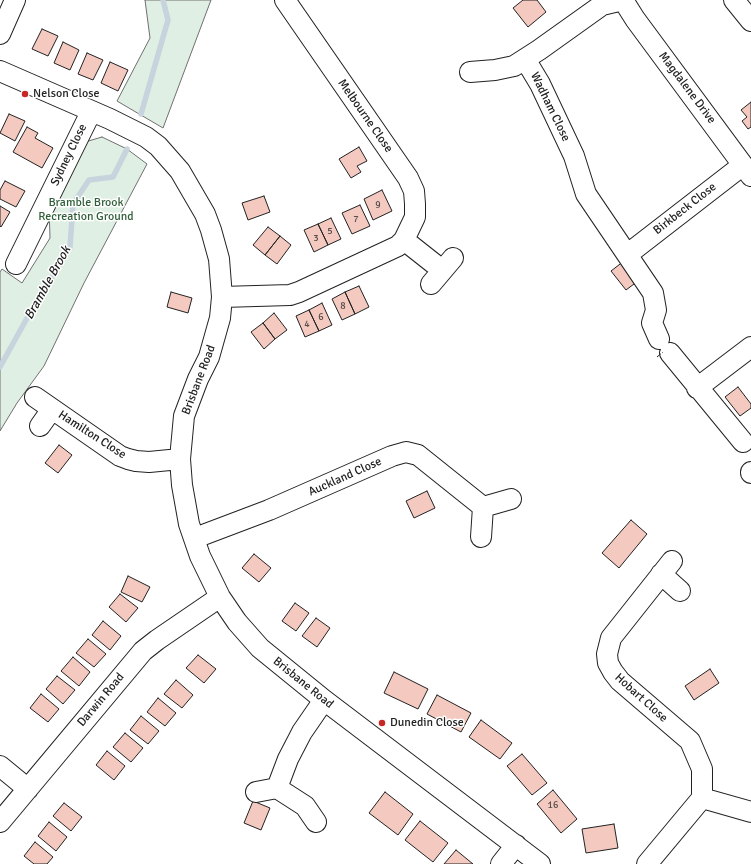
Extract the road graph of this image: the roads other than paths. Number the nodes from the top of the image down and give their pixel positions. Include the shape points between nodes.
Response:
1 (15, 0) edge
2 (623, 0) edge
3 (734, 0) edge
4 (282, 7) edge
5 (751, 21) edge
6 (0, 34) edge
7 (525, 59) junction
8 (0, 71) edge
9 (470, 72) dead end
10 (91, 112) junction
11 (746, 163) edge
12 (404, 240) junction
13 (628, 254) junction
14 (16, 264) dead end
15 (442, 271) dead end
16 (222, 298) junction
17 (751, 347) edge
18 (697, 388) junction
19 (35, 397) dead end
20 (52, 409) junction
21 (40, 426) dead end
22 (743, 442) dead end
23 (180, 458) junction
24 (511, 499) dead end
25 (483, 507) junction
26 (480, 537) dead end
27 (195, 538) junction
28 (680, 591) dead end
29 (220, 597) junction
30 (324, 700) junction
31 (0, 766) edge
32 (277, 788) junction
33 (28, 789) junction
34 (256, 792) dead end
35 (702, 798) junction
36 (751, 812) edge
37 (0, 822) edge
38 (316, 822) dead end
39 (516, 845) junction
40 (501, 864) edge
41 (540, 864) edge
42 (647, 864) edge

1 - 6 street
2 - 7 street, Wadham Close via 602,5
2 - 11 street, Magdalene Drive
3 - 5 street
4 - 12 street, Melbourne Close via 408,178 414,191 415,217
7 - 9 street, Wadham Close via 514,66
7 - 13 street, Wadham Close via 540,84 574,156 586,194
8 - 10 street, Brisbane Road
10 - 14 street, Sydney Close
10 - 16 street, Brisbane Road via 146,137 158,146 180,171 212,230 219,259
11 - 13 street, Birkbeck Close
12 - 15 street
12 - 16 street via 398,246 290,295
13 - 18 street via 653,292 656,310 652,323 670,353
16 - 23 street, Brisbane Road via 216,336 184,416
17 - 18 street
18 - 22 street
19 - 20 street, Hamilton Close
20 - 21 street, Hamilton Close
20 - 23 street, Hamilton Close via 120,456 149,462
23 - 27 street, Brisbane Road via 189,524
24 - 25 street
25 - 26 street
25 - 27 street, Auckland Close via 418,455 406,452 269,510
27 - 29 street, Brisbane Road via 200,556
28 - 35 street, Hobart Close via 667,568 610,638 607,654 608,663 620,681 690,741 702,768
29 - 30 street, Brisbane Road via 237,622 260,648
29 - 33 street, Darwin Road via 143,651
30 - 32 street via 302,732
30 - 39 street, Brisbane Road
31 - 33 street
32 - 34 street
32 - 38 street via 305,806
33 - 37 street, Darwin Road
35 - 36 street
35 - 42 street
39 - 40 street
39 - 41 street, Brisbane Road

